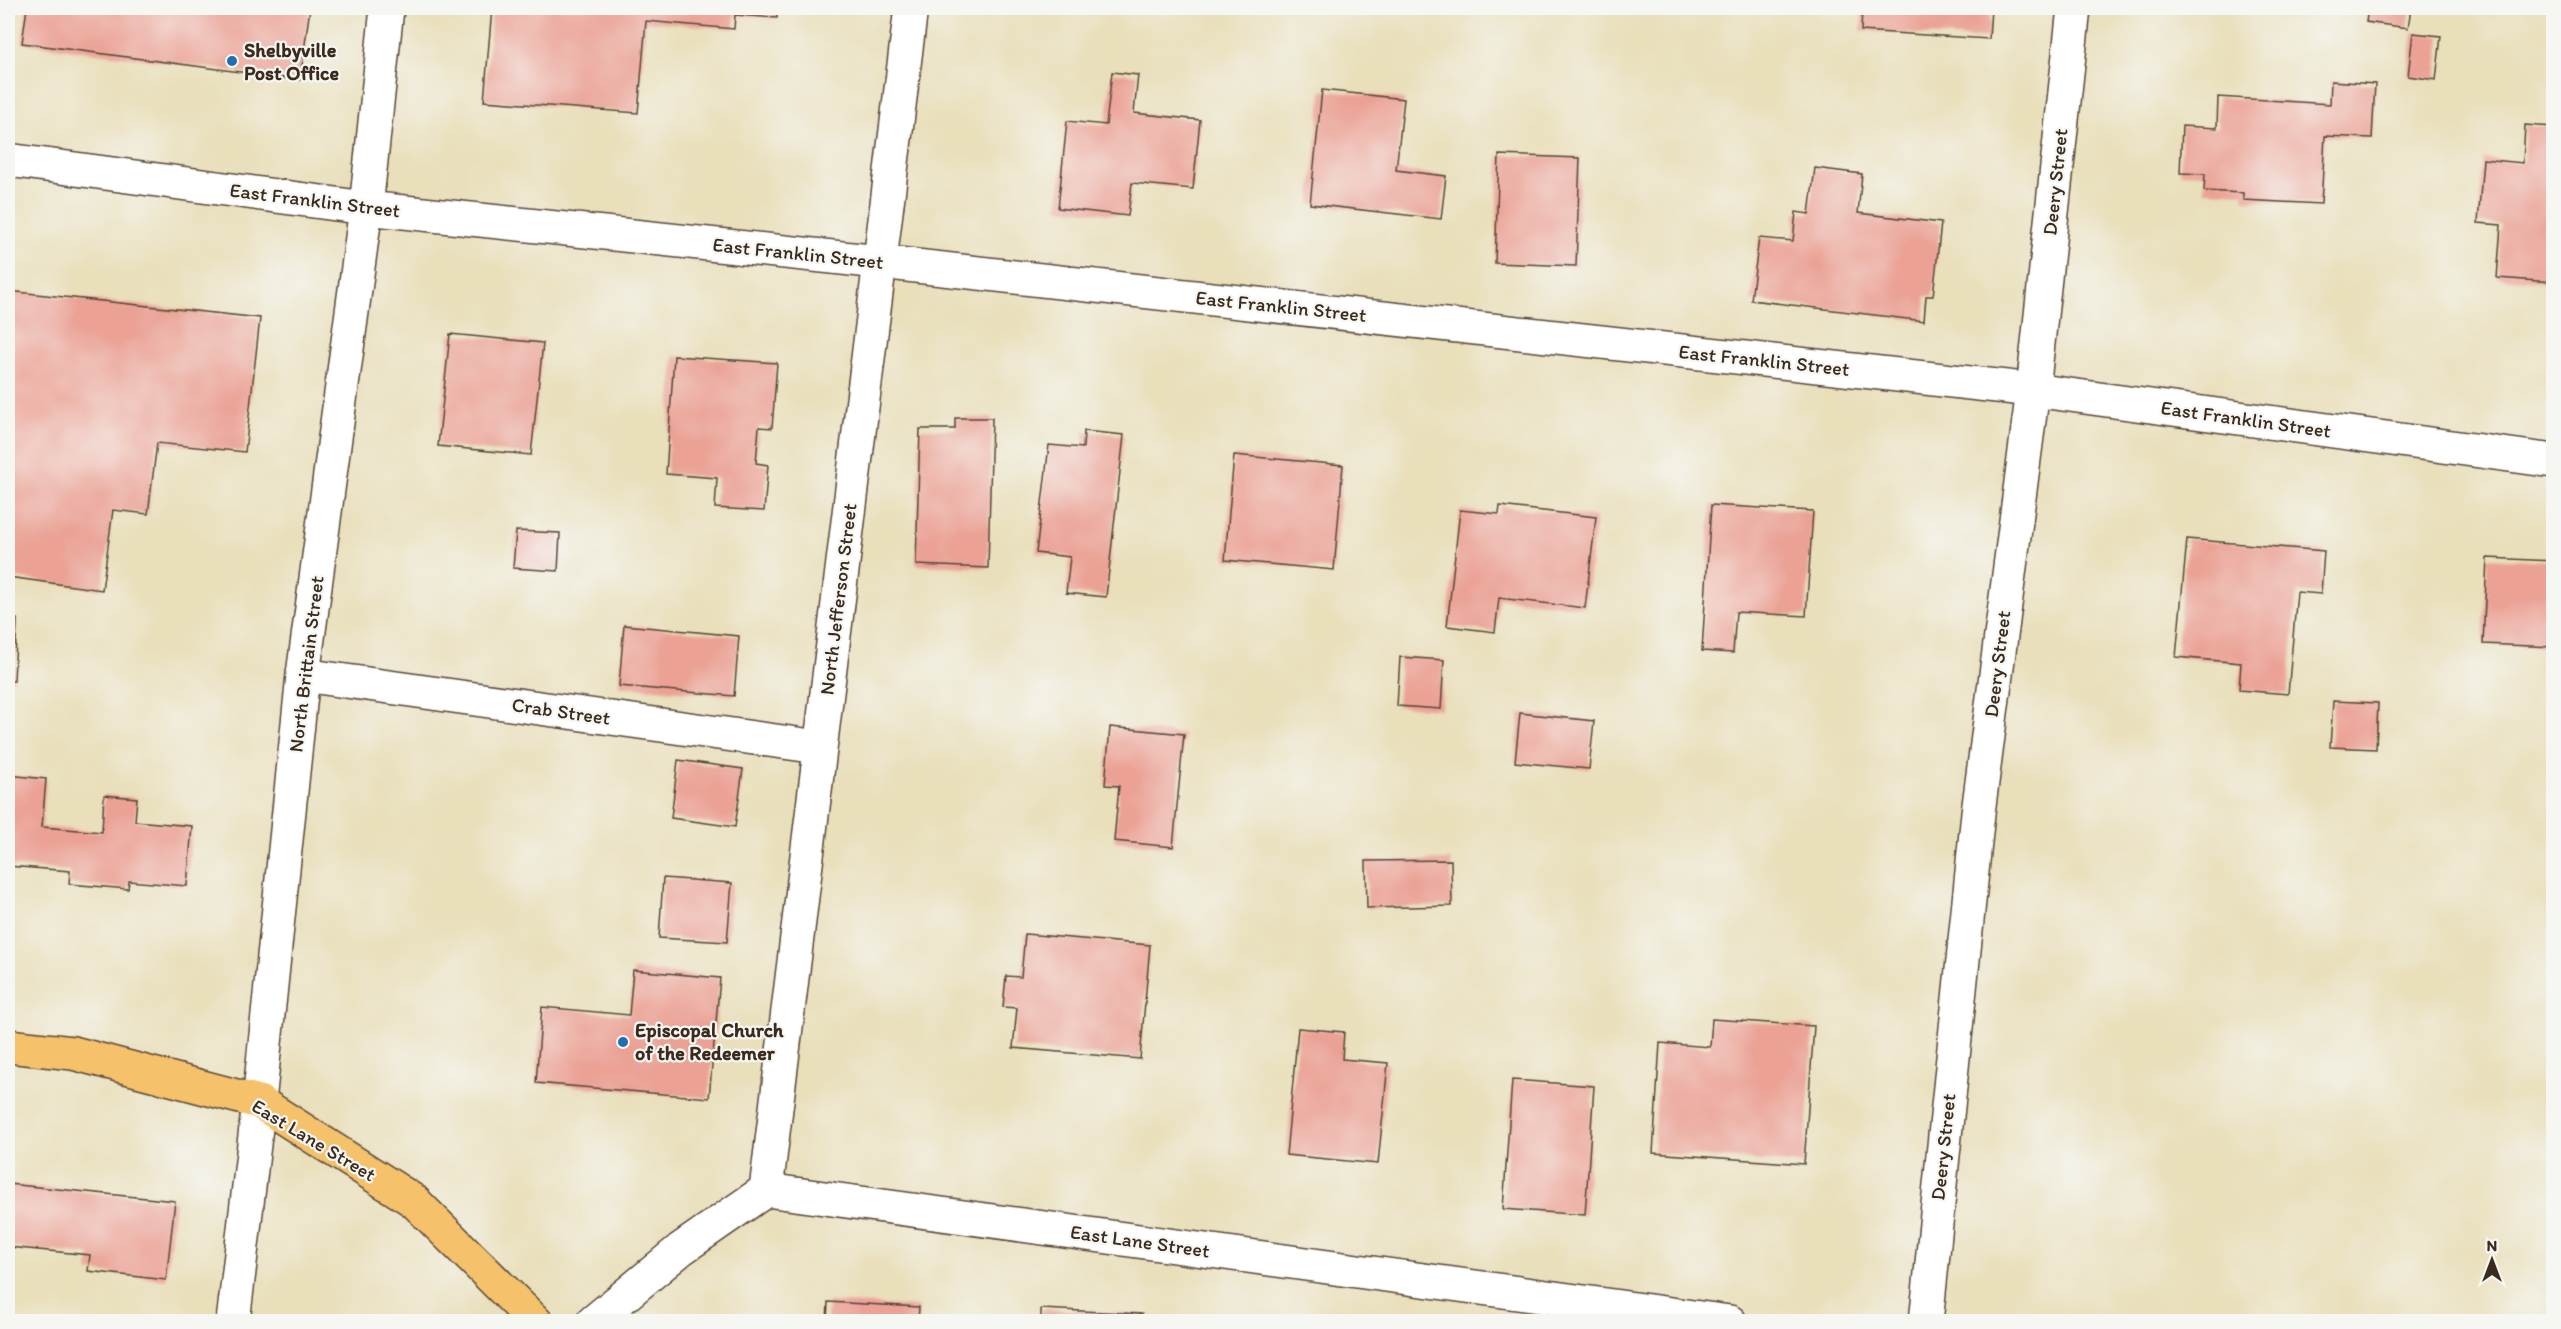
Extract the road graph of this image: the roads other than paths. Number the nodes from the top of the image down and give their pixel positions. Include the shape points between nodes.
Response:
1 (387, 8) edge
2 (911, 8) edge
3 (2074, 8) edge
4 (8, 160) edge
5 (366, 208) junction
6 (880, 262) junction
7 (2033, 390) junction
8 (2553, 461) edge
9 (303, 675) junction
10 (819, 747) junction
11 (8, 1046) edge
12 (259, 1102) junction
13 (766, 1190) junction
14 (233, 1322) edge
15 (536, 1322) edge
16 (593, 1322) edge
17 (1730, 1322) edge
18 (1926, 1322) edge

1 - 5 street, North Brittain Street
2 - 6 street, North Jefferson Street
3 - 7 street, Deery Street
4 - 5 street, East Franklin Street
5 - 6 street, East Franklin Street
5 - 9 street, North Brittain Street
6 - 7 street, East Franklin Street
6 - 10 street, North Jefferson Street
7 - 8 street, East Franklin Street
7 - 18 street, Deery Street via 1978,813
9 - 10 street, Crab Street
9 - 12 street, North Brittain Street
10 - 13 street, North Jefferson Street
11 - 12 main road, East Lane Street via 73,1053
12 - 14 street, North Brittain Street
12 - 15 main road, East Lane Street via 414,1201
13 - 16 street via 681,1249
13 - 17 street, East Lane Street

